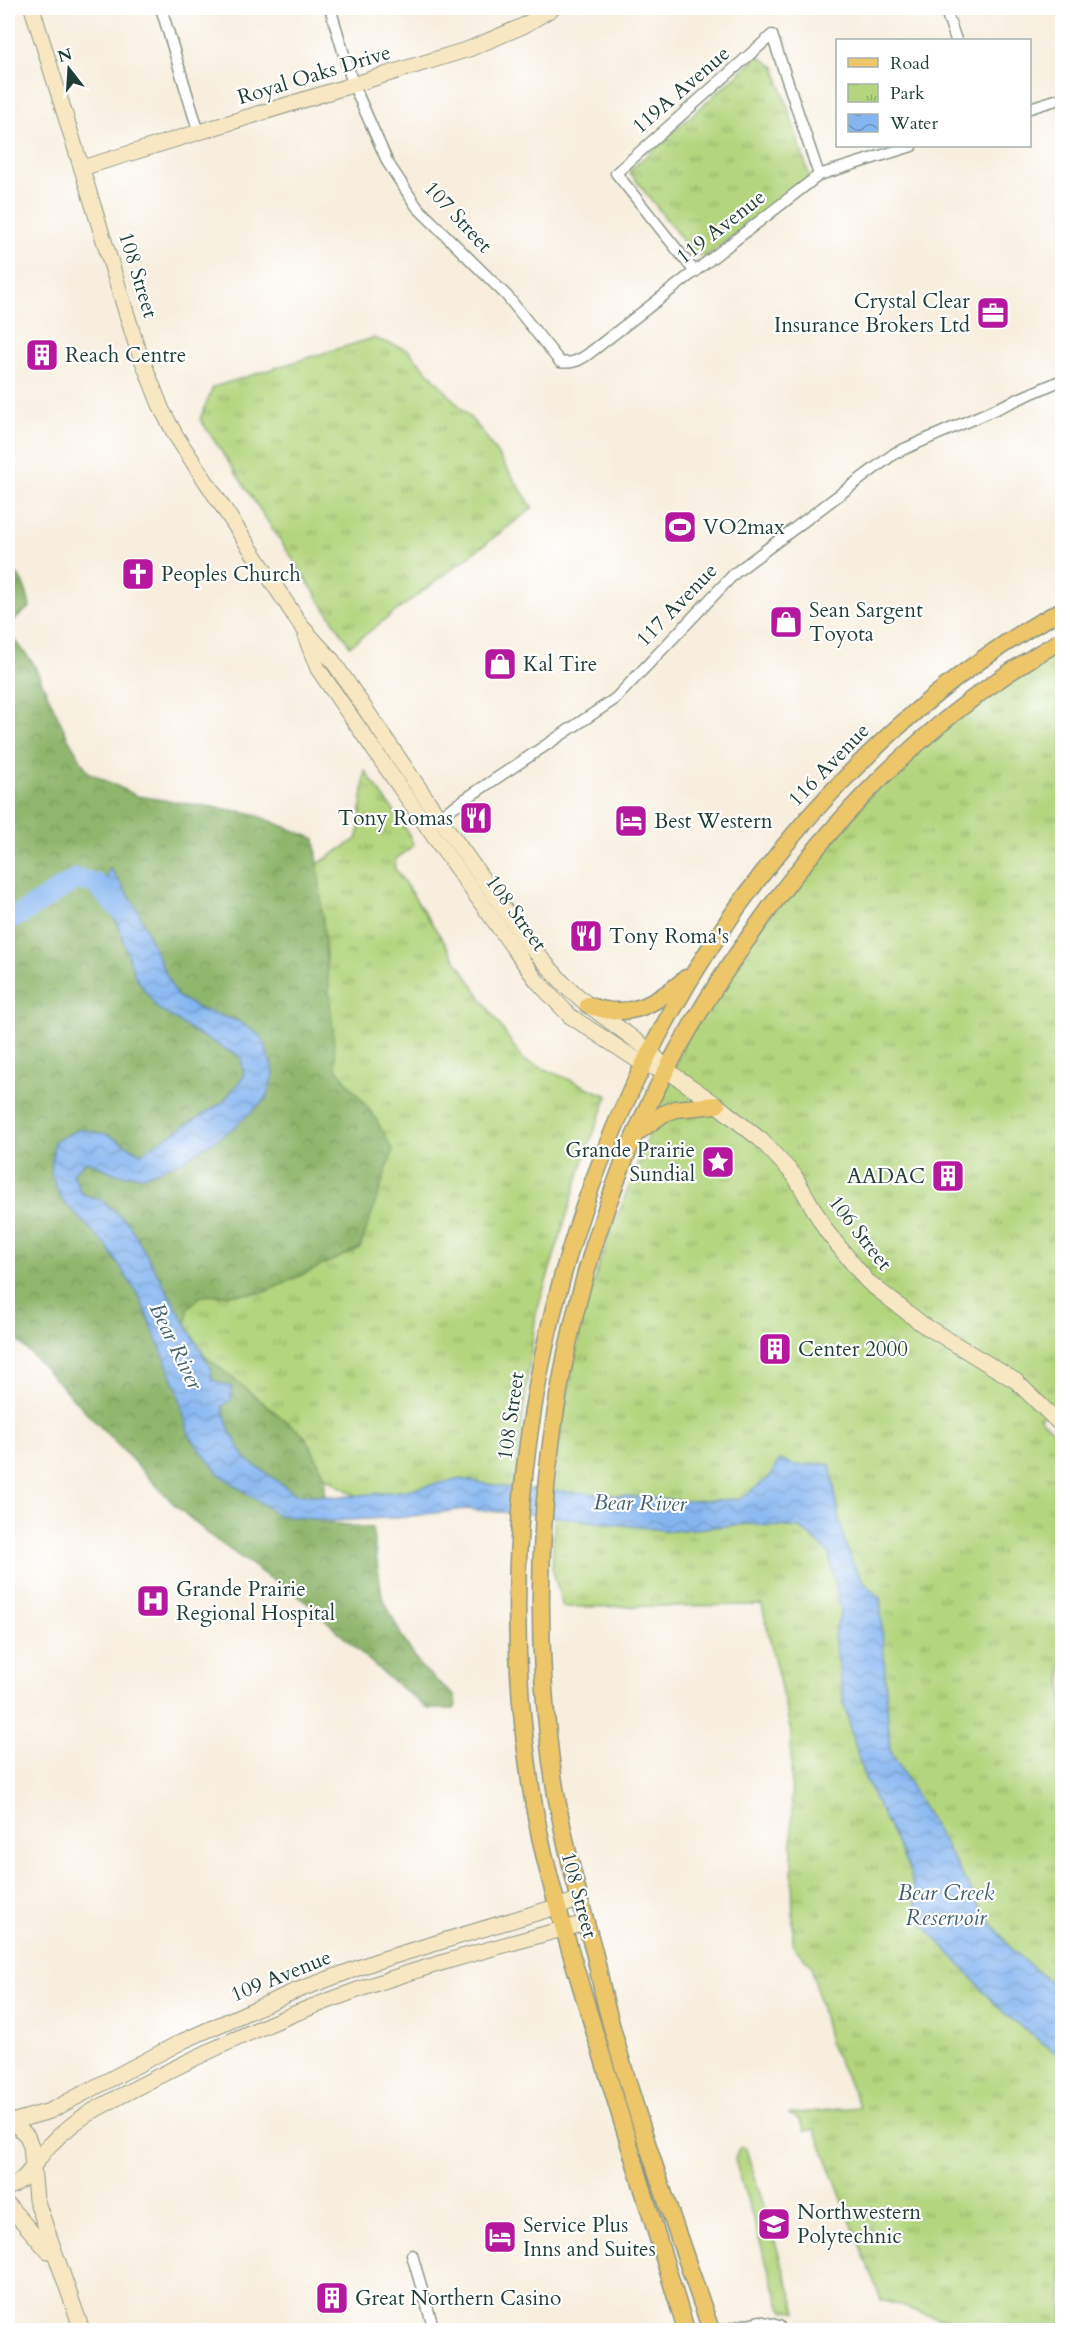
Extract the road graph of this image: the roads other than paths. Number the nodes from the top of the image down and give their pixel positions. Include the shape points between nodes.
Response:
1 (32, 8) edge
2 (161, 8) edge
3 (330, 8) edge
4 (553, 8) edge
5 (945, 8) edge
6 (956, 39) edge
7 (353, 84) junction
8 (1062, 98) edge
9 (1031, 107) edge
10 (200, 133) junction
11 (909, 147) edge
12 (82, 168) junction
13 (819, 175) junction
14 (695, 272) junction
15 (568, 363) joint
16 (1062, 380) edge
17 (1062, 610) edge
18 (1062, 640) edge
19 (432, 821) junction
20 (698, 967) junction
21 (588, 1005) junction
22 (647, 1058) junction
23 (668, 1071) junction
24 (717, 1105) junction
25 (635, 1134) junction
26 (1060, 1420) edge
27 (579, 1900) junction
28 (557, 1906) junction
29 (585, 1923) junction
30 (564, 1929) junction
31 (9, 2121) edge
32 (34, 2164) junction
33 (8, 2188) edge
34 (8, 2205) edge
35 (412, 2255) dead end
36 (63, 2273) junction
37 (777, 2329) edge
38 (82, 2331) edge
39 (434, 2331) edge
40 (686, 2331) edge
41 (711, 2331) edge
42 (723, 2331) edge

1 - 12 street, 108 Street
2 - 10 street
3 - 7 street, 107 Street
4 - 7 street, Royal Oaks Drive via 524,26 469,49
5 - 6 street
7 - 10 street, Royal Oaks Drive
7 - 15 street, 107 Street via 388,163 417,207 507,296 560,362
8 - 9 street
10 - 12 street, Royal Oaks Drive
11 - 13 street, 119 Avenue
12 - 19 street, 108 Street via 136,344 162,410 302,627 332,660
13 - 14 street, 119 Avenue
13 - 14 street, 119A Avenue via 772,35 616,173
14 - 15 street, 119 Avenue via 579,361
16 - 19 street, 117 Avenue via 895,453 735,573 615,699
17 - 20 main road, 116 Avenue via 952,681 862,760 776,857
18 - 23 main road via 1005,675 937,726 842,819 786,886 733,960
19 - 21 street, 108 Street via 531,946
19 - 22 street, 108 Street via 537,981 570,1016
20 - 21 main road via 663,998 646,1006 621,1012
20 - 22 main road, 116 Avenue
21 - 22 street, 108 Street
22 - 23 street, 106 Street
22 - 28 main road, 108 Street via 606,1145 563,1275 539,1377 518,1539 519,1640 527,1750 538,1826
23 - 24 street, 106 Street
23 - 25 main road, 108 Street
24 - 25 main road via 676,1108
24 - 26 street, 106 Street via 761,1140 794,1175 827,1232 867,1281 922,1324 1016,1381
25 - 27 main road, 108 Street via 585,1276 558,1392 541,1542 541,1646 549,1746
27 - 28 street, 109 Avenue
27 - 29 main road, 108 Street
28 - 30 main road, 108 Street
28 - 31 street, 109 Avenue via 303,1988 131,2066 62,2105
29 - 30 street, 109 Avenue
29 - 41 main road, 108 Street via 608,2014
30 - 32 street, 109 Avenue via 376,1984 268,2025 95,2109 65,2130
30 - 40 main road, 108 Street
31 - 32 street via 27,2136
32 - 33 street, 109 Avenue via 24,2178
32 - 36 street via 36,2199
34 - 36 street via 42,2242
35 - 39 street
36 - 38 street
37 - 42 street via 760,2321

